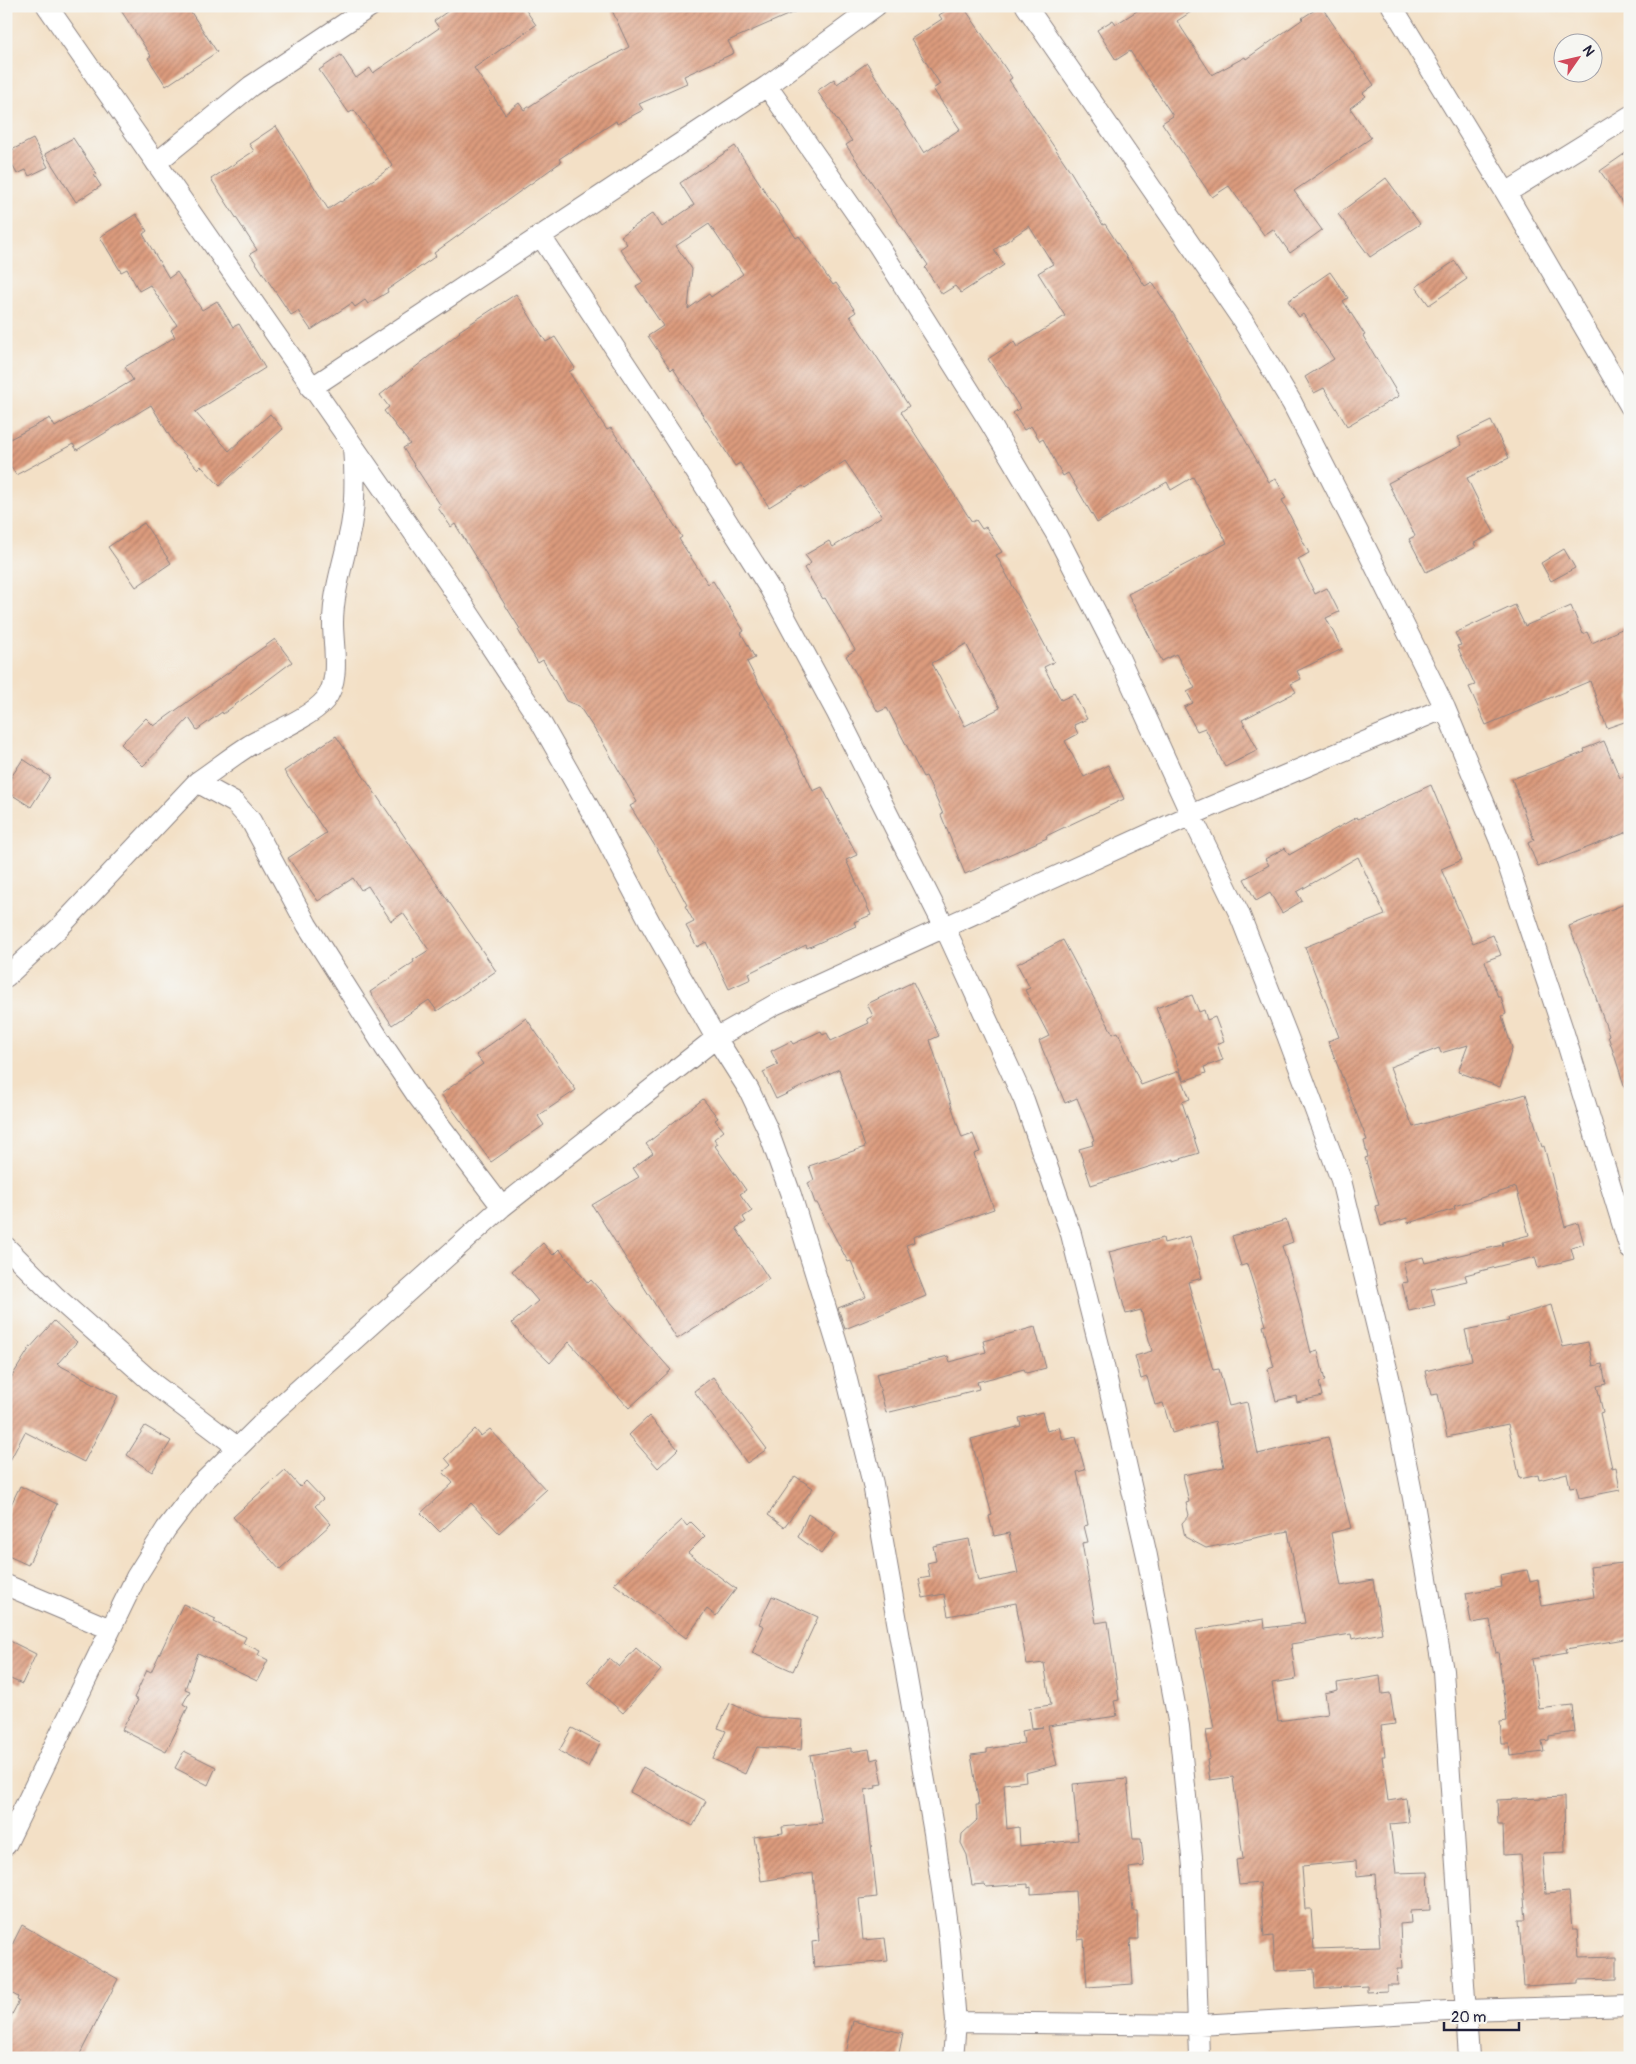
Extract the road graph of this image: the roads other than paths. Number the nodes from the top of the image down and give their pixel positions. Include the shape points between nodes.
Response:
1 (47, 6) edge
2 (372, 6) edge
3 (876, 6) edge
4 (1026, 6) edge
5 (1392, 6) edge
6 (767, 86) junction
7 (1630, 116) edge
8 (156, 163) junction
9 (1506, 193) junction
10 (540, 236) junction
11 (311, 388) junction
12 (1630, 406) edge
13 (353, 445) junction
14 (1445, 708) junction
15 (197, 782) junction
16 (1191, 815) junction
17 (946, 928) junction
18 (6, 976) edge
19 (716, 1038) junction
20 (502, 1207) junction
21 (6, 1247) edge
22 (1630, 1249) edge
23 (237, 1447) junction
24 (6, 1585) edge
25 (110, 1628) junction
26 (6, 1845) edge
27 (1630, 2005) edge
28 (1466, 2010) junction
29 (956, 2022) junction
30 (1199, 2025) junction
31 (953, 2058) edge
32 (1198, 2058) edge
33 (1469, 2058) edge

1 - 8 street
2 - 8 street via 251,86
3 - 6 street
4 - 14 street via 1243,321 1287,395 1360,534
5 - 9 street
6 - 10 street
6 - 16 street via 878,244 1056,534 1118,655
7 - 9 street
8 - 11 street
9 - 12 street
10 - 11 street
10 - 17 street via 770,589
11 - 13 street
13 - 15 street via 355,486 352,524 336,591 332,688 315,710 248,746
13 - 19 street via 540,721
14 - 16 street
14 - 22 street via 1500,841 1563,1030
15 - 18 street via 59,928
15 - 20 street via 235,803 251,820 307,925 385,1048
16 - 17 street
16 - 28 street via 1238,913 1341,1180 1390,1381 1443,1671
17 - 19 street via 774,1005
17 - 30 street via 1024,1100 1072,1234 1120,1427 1179,1726 1193,1867
19 - 20 street
19 - 29 street via 749,1090 767,1128 791,1195 842,1360 873,1484 934,1833 949,1939
20 - 23 street
21 - 23 street via 155,1386
23 - 25 street via 199,1486 166,1529
24 - 25 street
25 - 26 street
27 - 28 street
28 - 30 street
28 - 33 street
29 - 30 street
29 - 31 street
30 - 32 street

